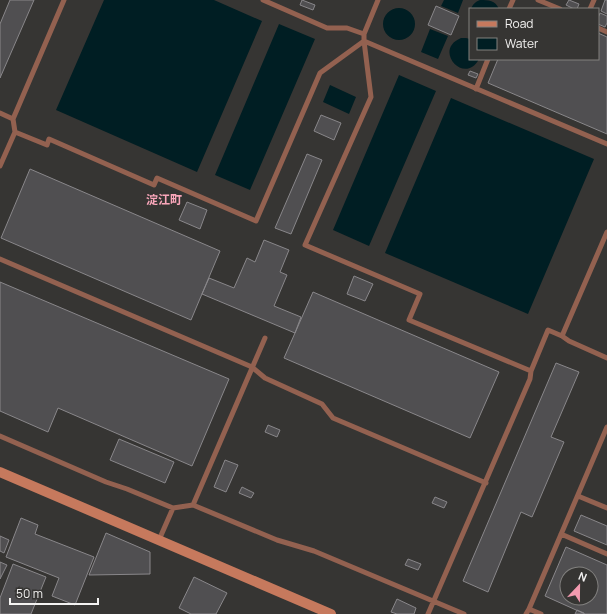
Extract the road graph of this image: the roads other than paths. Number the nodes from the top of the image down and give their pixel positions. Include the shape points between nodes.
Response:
1 (64, 0) edge
2 (263, 0) edge
3 (378, 0) edge
4 (538, 0) edge
5 (558, 8) edge
6 (364, 34) junction
7 (364, 41) junction
8 (488, 60) edge
9 (476, 89) junction
10 (0, 113) edge
11 (13, 119) junction
12 (15, 132) junction
13 (607, 144) edge
14 (0, 166) edge
15 (607, 232) edge
16 (0, 260) edge
17 (562, 336) junction
18 (265, 338) dead end
19 (607, 358) edge
20 (252, 367) junction
21 (531, 371) junction
22 (607, 426) edge
23 (0, 436) edge
24 (0, 472) edge
25 (486, 483) junction
26 (578, 496) junction
27 (193, 505) junction
28 (173, 508) junction
29 (607, 508) edge
30 (561, 534) junction
31 (159, 540) junction
32 (607, 554) edge
33 (434, 601) junction
34 (529, 609) junction
35 (331, 614) edge
36 (428, 614) edge
37 (464, 614) edge
38 (526, 614) edge
39 (541, 614) edge

1 - 11 lane
2 - 6 lane via 327,28 347,28
3 - 6 lane
4 - 5 lane
6 - 7 lane
7 - 9 lane
7 - 12 lane via 320,73 256,221 157,178 154,185 49,139 47,145
7 - 21 lane via 370,97 305,245 420,294 409,320
8 - 9 lane
9 - 13 lane
10 - 11 lane
11 - 12 lane
12 - 14 lane
15 - 17 lane
16 - 20 lane
17 - 19 lane
17 - 21 lane via 548,330
18 - 20 lane
20 - 25 lane via 265,378 322,404 333,418
20 - 27 lane
21 - 25 lane via 530,379
22 - 26 lane
23 - 28 lane
24 - 31 street
25 - 33 lane
26 - 29 lane
26 - 30 lane
27 - 28 lane
27 - 33 lane via 277,540 314,551
28 - 31 lane
30 - 32 lane
30 - 34 lane
31 - 35 street
33 - 36 lane
33 - 37 lane
34 - 38 lane
34 - 39 lane

